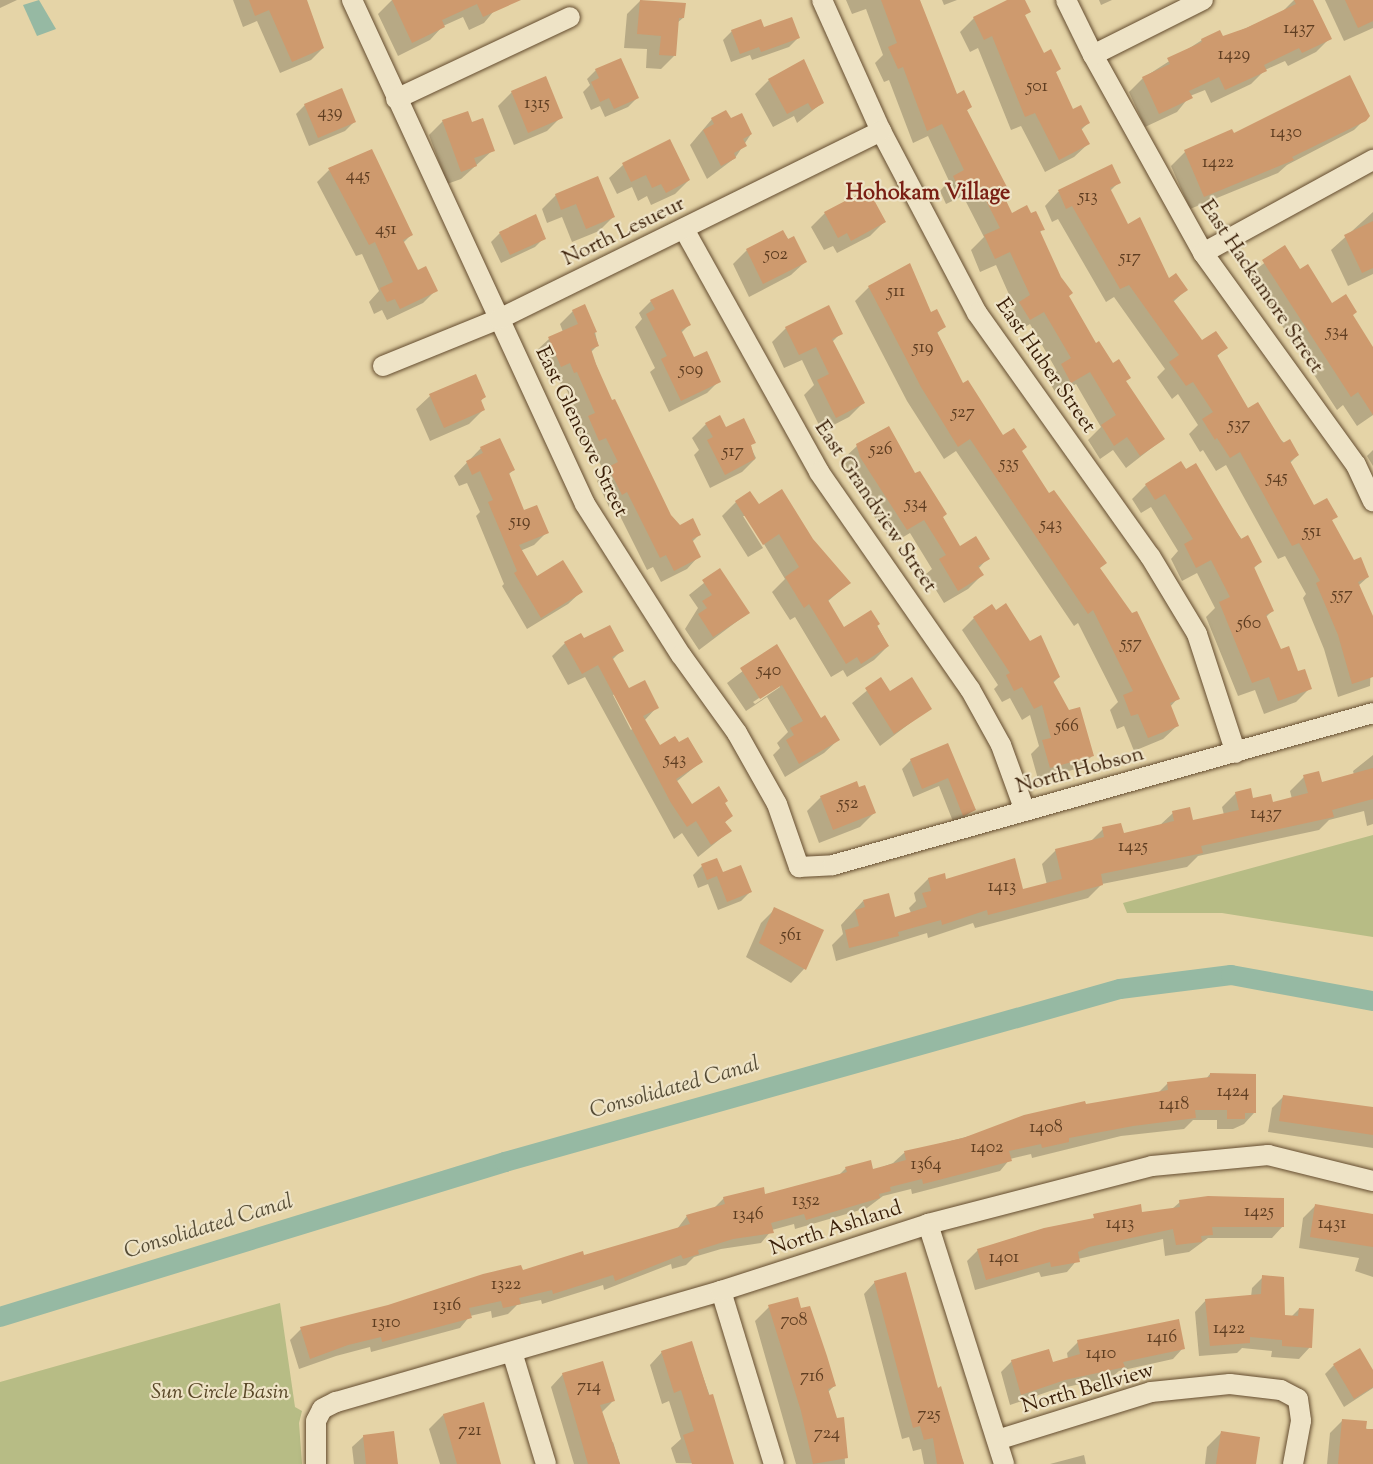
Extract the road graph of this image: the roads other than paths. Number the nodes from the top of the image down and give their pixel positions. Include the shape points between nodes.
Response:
1 (352, 0) edge
2 (822, 0) edge
3 (1066, 0) edge
4 (1203, 0) edge
5 (570, 16) dead end
6 (1093, 55) junction
7 (396, 99) junction
8 (881, 131) junction
9 (1373, 160) edge
10 (684, 230) junction
11 (1203, 253) junction
12 (499, 319) junction
13 (383, 366) dead end
14 (1373, 501) edge
15 (1373, 713) edge
16 (1236, 753) junction
17 (1025, 811) junction
18 (799, 867) joint
19 (1373, 1181) edge
20 (928, 1224) junction
21 (721, 1291) junction
22 (512, 1352) junction
23 (997, 1440) junction
24 (316, 1464) edge
25 (546, 1464) edge
26 (774, 1464) edge
27 (1004, 1464) edge
28 (1293, 1464) edge

1 - 7 street, East Glencove Street
2 - 8 street, East Huber Street
3 - 6 street, East Hackamore Street
4 - 6 street
5 - 7 street
6 - 11 street, East Hackamore Street
7 - 12 street, East Glencove Street
8 - 10 street, North Lesueur
8 - 16 street, East Huber Street via 977,313 1150,556 1197,634
9 - 11 street
10 - 12 street, North Lesueur
10 - 17 street, East Grandview Street via 819,472 970,689 1001,745
11 - 14 street, East Hackamore Street via 1356,465
12 - 13 street, North Lesueur
12 - 18 street, East Glencove Street via 585,504 736,733 777,804
15 - 16 street, North Hobson
16 - 17 street, North Hobson
17 - 18 street, North Hobson via 833,865
19 - 20 street, North Ashland via 1268,1155 1152,1166
20 - 21 street, North Ashland
20 - 23 street
21 - 22 street, North Ashland
21 - 26 street
22 - 24 street, North Ashland via 322,1409 313,1434
22 - 25 street
23 - 27 street
23 - 28 street, North Bellview via 1151,1392 1230,1384 1281,1390 1298,1399 1301,1421

